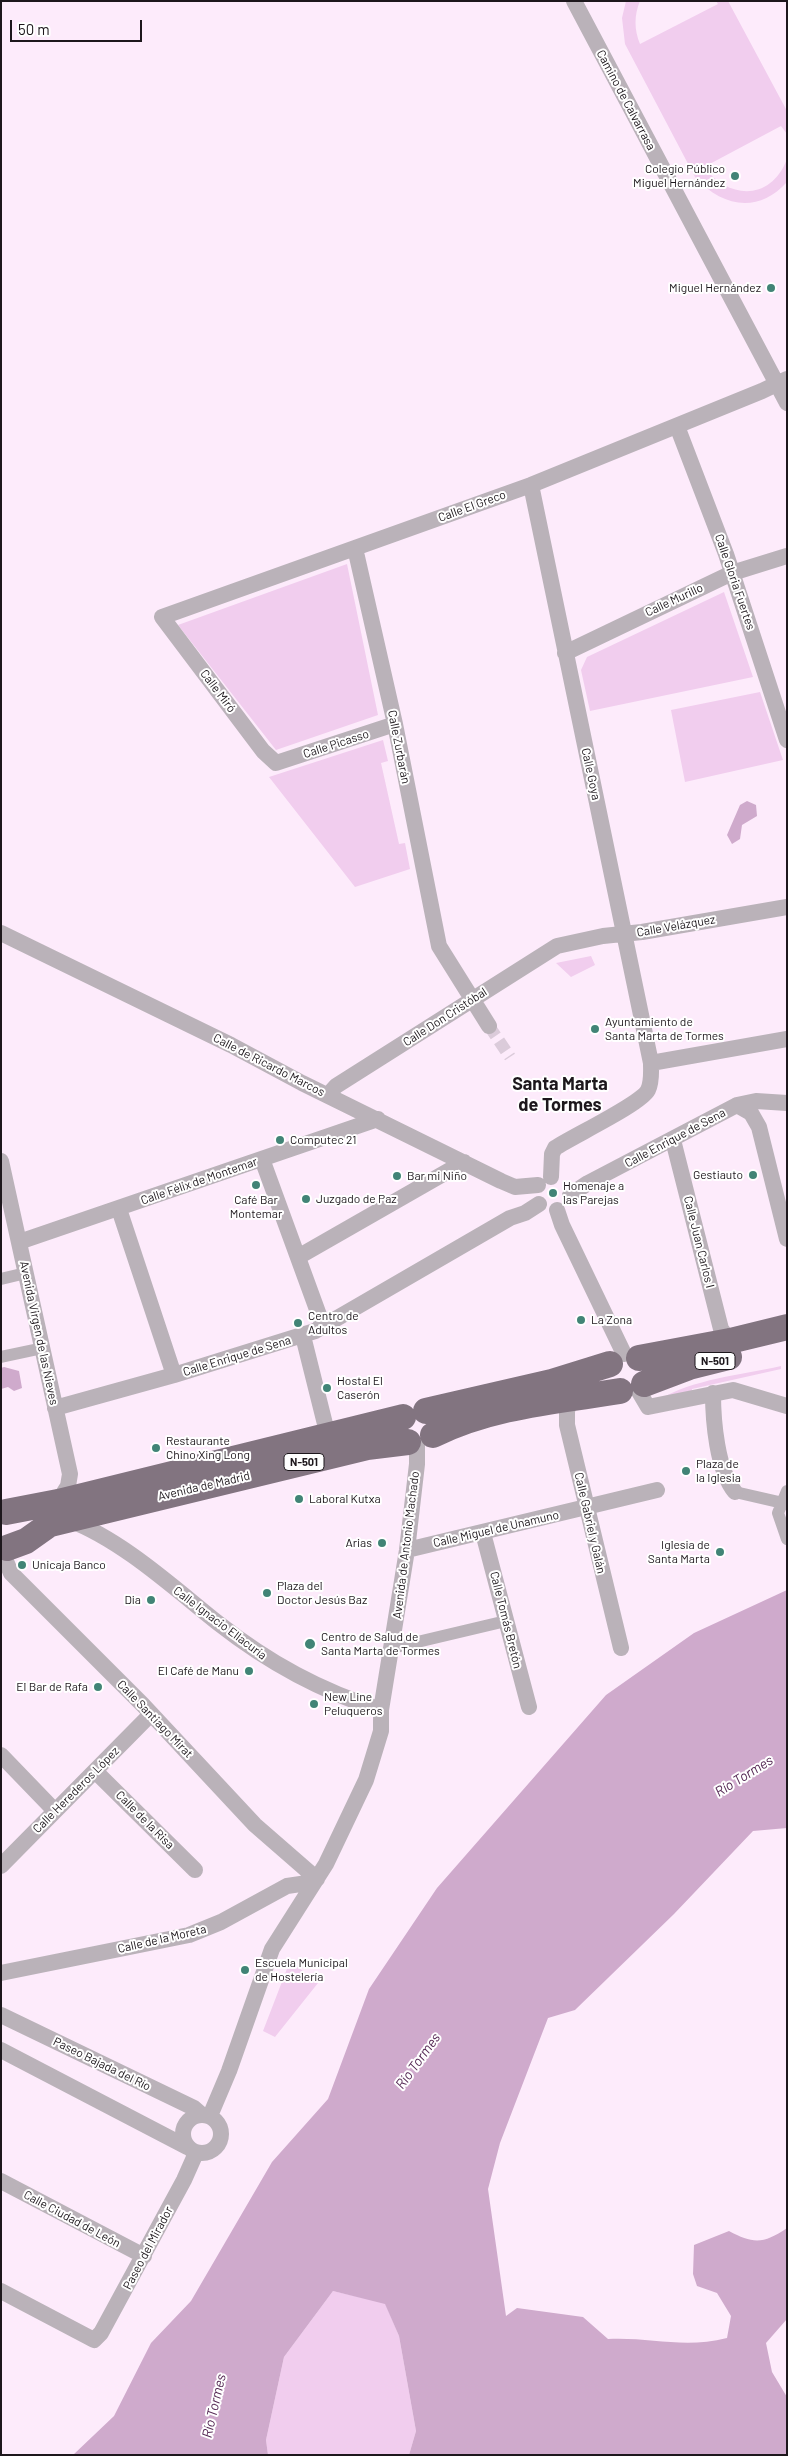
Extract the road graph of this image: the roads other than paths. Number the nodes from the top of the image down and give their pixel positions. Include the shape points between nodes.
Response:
1 (574, 1) edge
2 (782, 381) edge
3 (787, 403) edge
4 (677, 426) junction
5 (531, 485) junction
6 (355, 548) junction
7 (787, 556) edge
8 (732, 573) junction
9 (162, 617) joint
10 (565, 653) junction
11 (395, 724) junction
12 (787, 740) edge
13 (276, 763) joint
14 (787, 907) edge
15 (1, 934) edge
16 (624, 935) junction
17 (564, 944) joint
18 (471, 1000) junction
19 (489, 1026) tunnel mouth
20 (787, 1039) edge
21 (651, 1063) junction
22 (328, 1095) junction
23 (787, 1103) edge
24 (736, 1106) junction
25 (378, 1119) junction
26 (673, 1140) junction
27 (262, 1159) junction
28 (1, 1160) edge
29 (464, 1162) junction
30 (545, 1181) junction
31 (570, 1195) junction
32 (5, 1199) edge
33 (539, 1204) junction
34 (119, 1209) junction
35 (558, 1210) junction
36 (787, 1239) edge
37 (19, 1242) junction
38 (298, 1257) junction
39 (26, 1273) junction
40 (1, 1279) edge
41 (323, 1326) junction
42 (787, 1327) edge
43 (303, 1336) junction
44 (730, 1341) junction
45 (787, 1341) edge
46 (43, 1348) junction
47 (1, 1357) edge
48 (625, 1358) junction
49 (174, 1376) junction
50 (634, 1388) junction
51 (713, 1393) junction
52 (571, 1397) junction
53 (787, 1406) edge
54 (55, 1408) junction
55 (417, 1430) junction
56 (334, 1436) junction
57 (657, 1490) dead end
58 (787, 1491) edge
59 (735, 1492) joint
60 (785, 1504) edge
61 (586, 1508) junction
62 (4, 1511) edge
63 (62, 1511) junction
64 (483, 1533) junction
65 (787, 1539) edge
66 (407, 1550) junction
67 (3, 1551) edge
68 (506, 1621) junction
69 (392, 1648) junction
70 (621, 1648) dead end
71 (529, 1707) dead end
72 (381, 1710) junction
73 (151, 1714) junction
74 (1, 1755) edge
75 (95, 1771) junction
76 (55, 1811) junction
77 (1, 1866) edge
78 (195, 1870) dead end
79 (315, 1881) junction
80 (1, 1973) edge
81 (1, 2015) edge
82 (1, 2050) edge
83 (206, 2116) junction
84 (192, 2150) junction
85 (1, 2182) edge
86 (144, 2256) junction
87 (1, 2291) edge

1 - 2 street, Camino de Calvarrasa
2 - 3 street, Camino de Calvarrasa
2 - 4 street, Calle El Greco
4 - 5 street, Calle El Greco
4 - 8 street, Calle Gloria Fuertes
5 - 6 street, Calle El Greco
5 - 10 street, Calle Goya
6 - 9 street, Calle El Greco
6 - 11 street, Calle Zurbarán
7 - 8 street, Calle Murillo
8 - 10 street, Calle Murillo
8 - 12 street, Calle Gloria Fuertes
9 - 13 street, Calle Miró
10 - 16 street, Calle Goya
11 - 13 street, Calle Picasso
11 - 18 street, Calle Zurbarán via 439,946
14 - 16 street, Calle Velázquez
15 - 22 street, Calle de Ricardo Marcos
16 - 17 street, Calle Velázquez
16 - 21 street, Calle Goya
17 - 18 street, Calle Don Cristóbal via 549,950
18 - 19 street, Calle Zurbarán
18 - 22 street, Calle Don Cristóbal via 336,1086
20 - 21 street
21 - 30 street, Calle Goya via 652,1078 648,1092 555,1148
22 - 25 street, Calle de Ricardo Marcos
23 - 24 street, Calle Enrique de Sena via 756,1101
24 - 26 street, Calle Enrique de Sena
24 - 36 street via 756,1119
25 - 27 street, Calle Félix de Montemar
25 - 29 street, Calle de Ricardo Marcos
26 - 31 street, Calle Enrique de Sena
26 - 44 street, Calle Juan Carlos I via 721,1328
27 - 34 street, Calle Félix de Montemar
27 - 38 street
28 - 32 street, Avenida Virgen de las Nieves
29 - 30 street, Calle de Ricardo Marcos via 515,1187
29 - 38 street
30 - 31 street via 564,1182
30 - 33 street via 536,1198
31 - 35 street
32 - 37 street, Avenida Virgen de las Nieves
33 - 35 street via 544,1209
33 - 41 street, Calle Enrique de Sena
34 - 37 street, Calle Félix de Montemar
34 - 49 street
35 - 48 street via 562,1225
37 - 39 street, Avenida Virgen de las Nieves
38 - 41 street
39 - 40 street
39 - 46 street, Avenida Virgen de las Nieves
41 - 43 street, Calle Enrique de Sena
42 - 44 highway, Avenida de Madrid / N-501
43 - 49 street, Calle Enrique de Sena
43 - 56 street via 325,1424
44 - 48 highway, Avenida de Madrid / N-501
45 - 50 highway, Avenida de Madrid / N-501 via 689,1367
46 - 47 street
46 - 54 street, Avenida Virgen de las Nieves
48 - 50 highway via 645,1365 647,1374
48 - 50 highway via 608,1374 611,1384
48 - 55 highway, Avenida de Madrid / N-501
49 - 54 street, Calle Enrique de Sena
50 - 51 street via 648,1407
50 - 52 highway, Avenida de Madrid / N-501
51 - 53 street via 733,1390
51 - 59 street via 713,1419 729,1485
52 - 55 highway, Avenida de Madrid / N-501
52 - 61 street, Calle Gabriel y Galán via 566,1411 567,1425
54 - 63 street, Avenida Virgen de las Nieves via 70,1474
55 - 56 highway, Avenida de Madrid / N-501
55 - 63 highway, Avenida de Madrid / N-501 via 367,1447
55 - 66 street, Avenida de Antonio Machado via 417,1464
56 - 63 highway, Avenida de Madrid / N-501
57 - 61 street, Calle Miguel de Unamuno
58 - 60 street
59 - 60 street
60 - 65 street via 778,1513
61 - 64 street, Calle Miguel de Unamuno
61 - 70 street, Calle Gabriel y Galán
62 - 63 highway, Avenida de Madrid / N-501
62 - 67 highway, N-501 via 12,1538
63 - 67 highway, Avenida de Madrid / N-501 via 26,1541
63 - 72 street, Calle Ignacio Ellacuría via 106,1537 268,1659 340,1697
64 - 66 street, Calle Miguel de Unamuno
64 - 68 street, Calle Tomás Bretón
66 - 69 street, Avenida de Antonio Machado
67 - 73 street, Calle Santiago Mirat via 12,1573
68 - 69 street
68 - 71 street, Calle Tomás Bretón
69 - 72 street, Avenida de Antonio Machado
72 - 79 street, Avenida de Antonio Machado via 381,1731 366,1780
73 - 75 street, Calle Herederos López
73 - 79 street, Calle Santiago Mirat via 255,1825
74 - 76 street
75 - 76 street, Calle Herederos López
75 - 78 street, Calle de la Risa
76 - 77 street, Calle Herederos López
79 - 80 street, Calle de la Moreta via 287,1886 190,1935
79 - 83 street, Avenida de Antonio Machado via 272,1949 229,2071
81 - 83 street, Paseo Bajada del Río
82 - 84 street
83 - 84 street via 189,2120 185,2126 184,2140
83 - 84 street via 220,2126 221,2141 211,2152
84 - 86 street, Paseo del Mirador
85 - 86 street, Calle Ciudad de León
86 - 87 street, Paseo del Mirador via 94,2340

